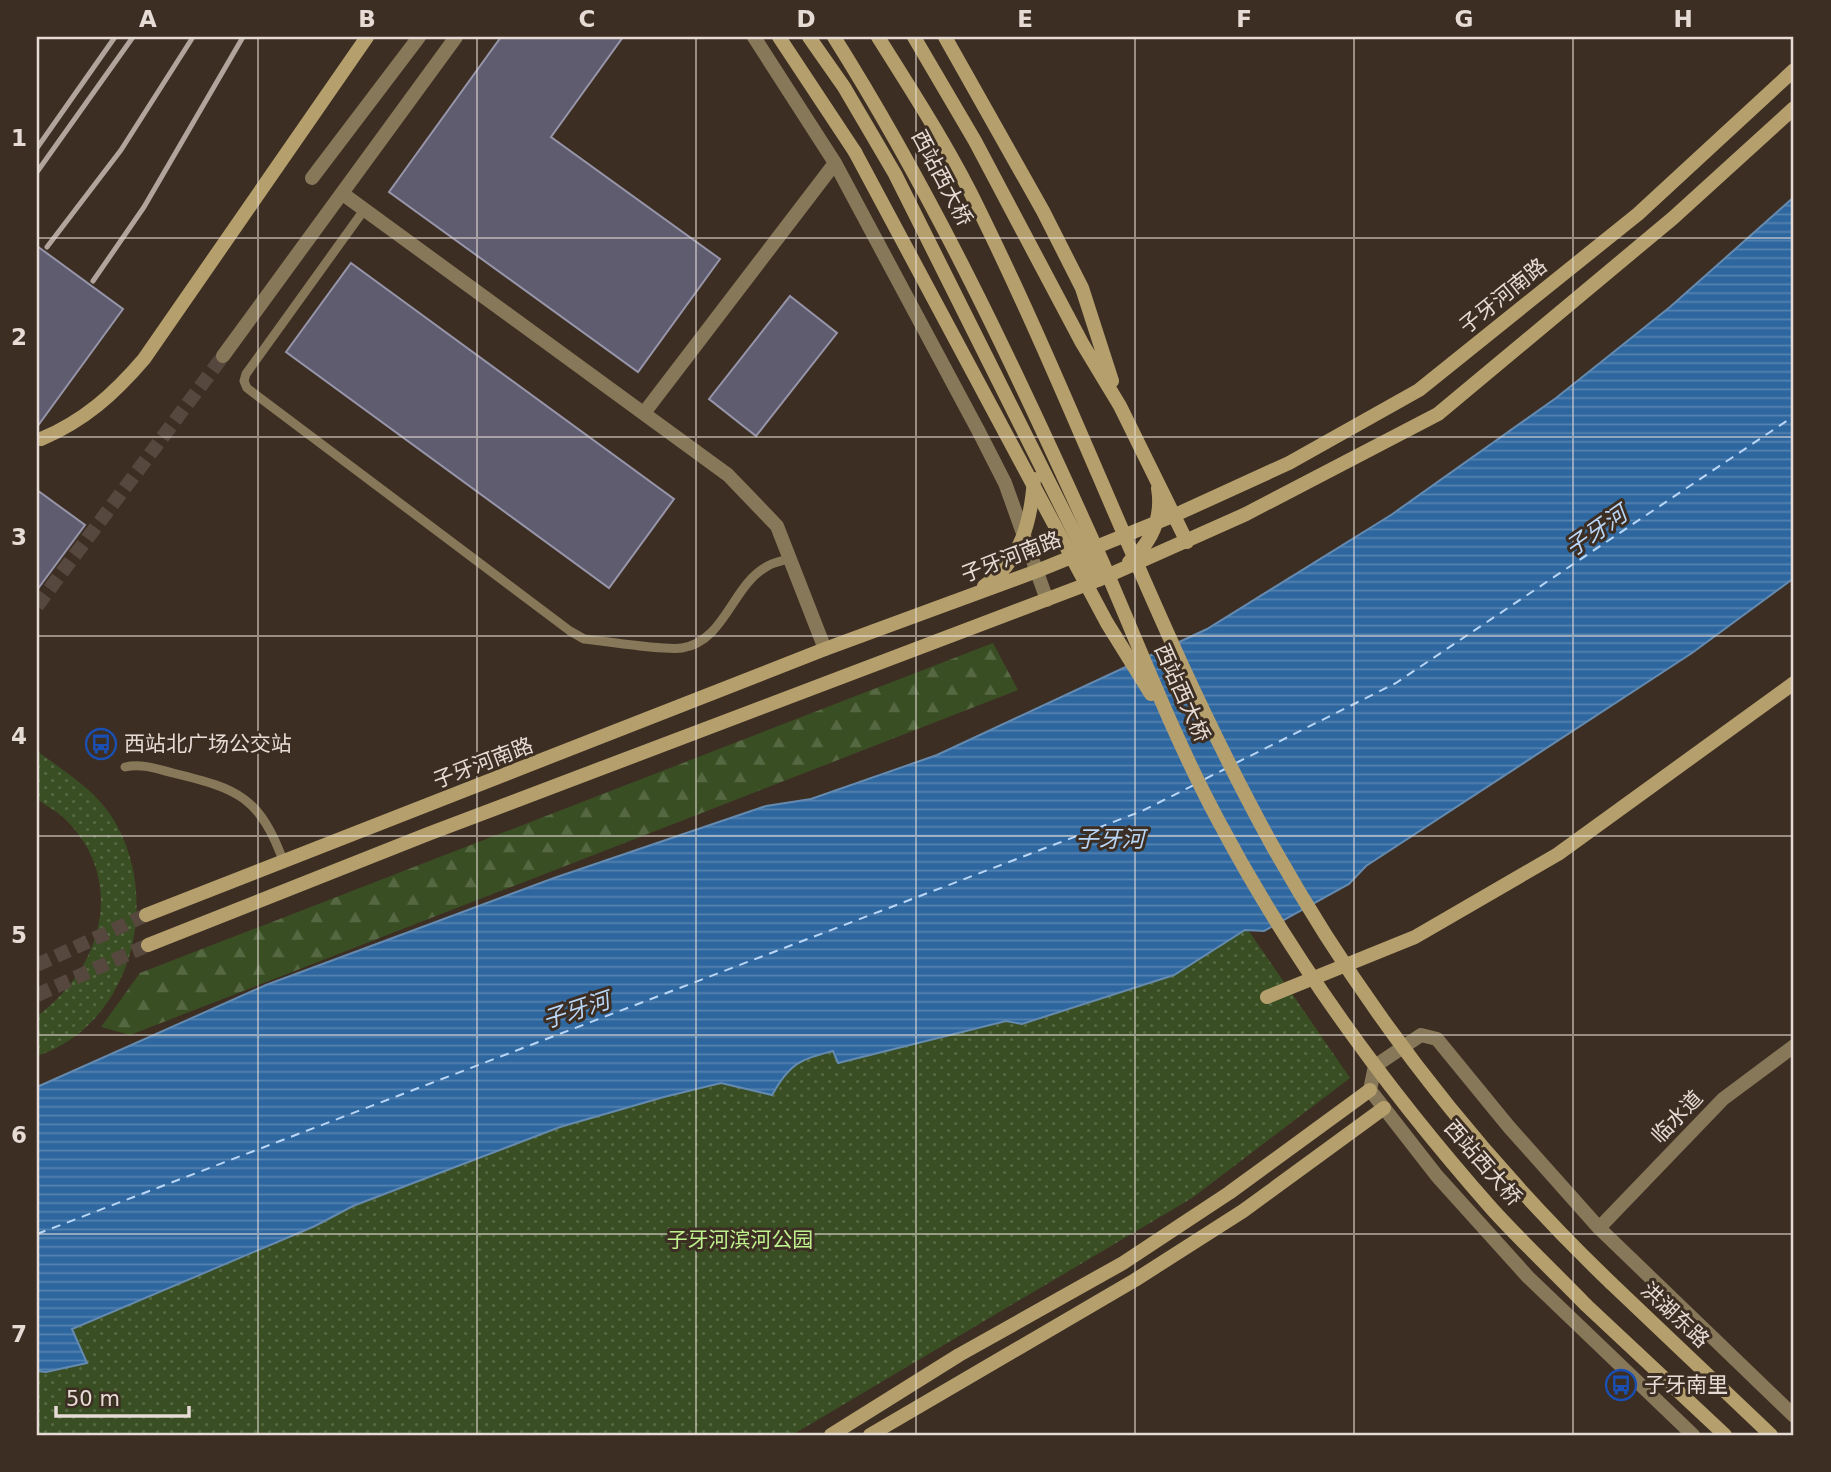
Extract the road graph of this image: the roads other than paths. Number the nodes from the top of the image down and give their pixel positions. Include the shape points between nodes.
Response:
1 (367, 37) edge
2 (419, 37) edge
3 (456, 37) edge
4 (754, 37) edge
5 (779, 37) edge
6 (809, 37) edge
7 (834, 37) edge
8 (878, 37) edge
9 (914, 37) edge
10 (945, 37) edge
11 (1794, 70) edge
12 (1794, 108) edge
13 (835, 163) junction
14 (312, 178) dead end
15 (343, 194) junction
16 (364, 210) junction
17 (223, 356) tunnel mouth
18 (1120, 405) junction
19 (644, 413) junction
20 (41, 439) dead end
21 (1032, 450) junction
22 (1153, 470) junction
23 (1175, 515) junction
24 (1158, 522) junction
25 (1024, 535) junction
26 (1187, 542) junction
27 (1084, 551) junction
28 (791, 558) junction
29 (1037, 571) junction
30 (1117, 571) junction
31 (1098, 580) junction
32 (966, 597) junction
33 (1046, 600) junction
34 (825, 649) junction
35 (1794, 682) edge
36 (1172, 729) junction
37 (125, 767) dead end
38 (284, 863) junction
39 (146, 915) tunnel mouth
40 (148, 945) tunnel mouth
41 (1267, 997) dead end
42 (1794, 1046) edge
43 (1370, 1090) junction
44 (1384, 1108) junction
45 (1599, 1228) junction
46 (1611, 1283) joint
47 (1794, 1416) edge
48 (831, 1435) edge
49 (870, 1435) edge
50 (1693, 1435) edge
51 (1725, 1435) edge
52 (1771, 1435) edge

1 - 20 main road via 144,359 109,398 81,419
2 - 14 street
3 - 15 street
4 - 13 street
5 - 36 main road, bridge via 855,152 1107,623
6 - 21 main road via 895,174
7 - 36 main road, 西站西大桥, bridge via 893,130 989,315 1115,590
8 - 46 main road, 西站西大桥, bridge via 980,211 1188,676 1280,858 1365,995 1436,1092 1546,1220
9 - 18 main road
10 - 18 main road via 1082,288
11 - 23 main road, 子牙河南路 via 1638,214 1419,390 1289,463
12 - 26 main road via 1673,218 1438,414
13 - 19 street
13 - 25 street via 979,432
15 - 16 street
15 - 17 street
16 - 19 street
16 - 28 lane via 246,374 247,388 584,639 681,648 718,625 750,580 766,566
18 - 22 main road
19 - 28 street via 728,475 761,507 777,526
21 - 25 main road via 1032,497
21 - 27 main road
22 - 23 main road
22 - 24 main road via 1160,498
23 - 24 main road, 子牙河南路
23 - 26 main road
24 - 27 main road, 子牙河南路
24 - 30 main road via 1139,554
25 - 29 street
25 - 32 main road via 1001,573
26 - 30 main road
27 - 29 main road, 子牙河南路
27 - 31 main road
28 - 34 street
29 - 32 main road, 子牙河南路
29 - 33 street
30 - 31 main road
31 - 33 main road
32 - 34 main road, 子牙河南路
33 - 40 main road
34 - 38 main road, 子牙河南路
35 - 41 main road via 1558,854 1415,937
36 - 51 main road, 西站西大桥, bridge via 1256,888 1334,1010 1493,1210 1586,1306
37 - 38 lane via 142,765 220,784 240,795 267,821
38 - 39 main road, 子牙河南路
42 - 45 street, 临水道 via 1723,1099
43 - 44 street
43 - 45 street via 1375,1066 1421,1035 1437,1039
43 - 48 main road via 1123,1264
44 - 49 main road via 1243,1211 1135,1280
44 - 50 street via 1437,1176 1528,1277
45 - 47 street
46 - 52 main road, 洪湖东路

